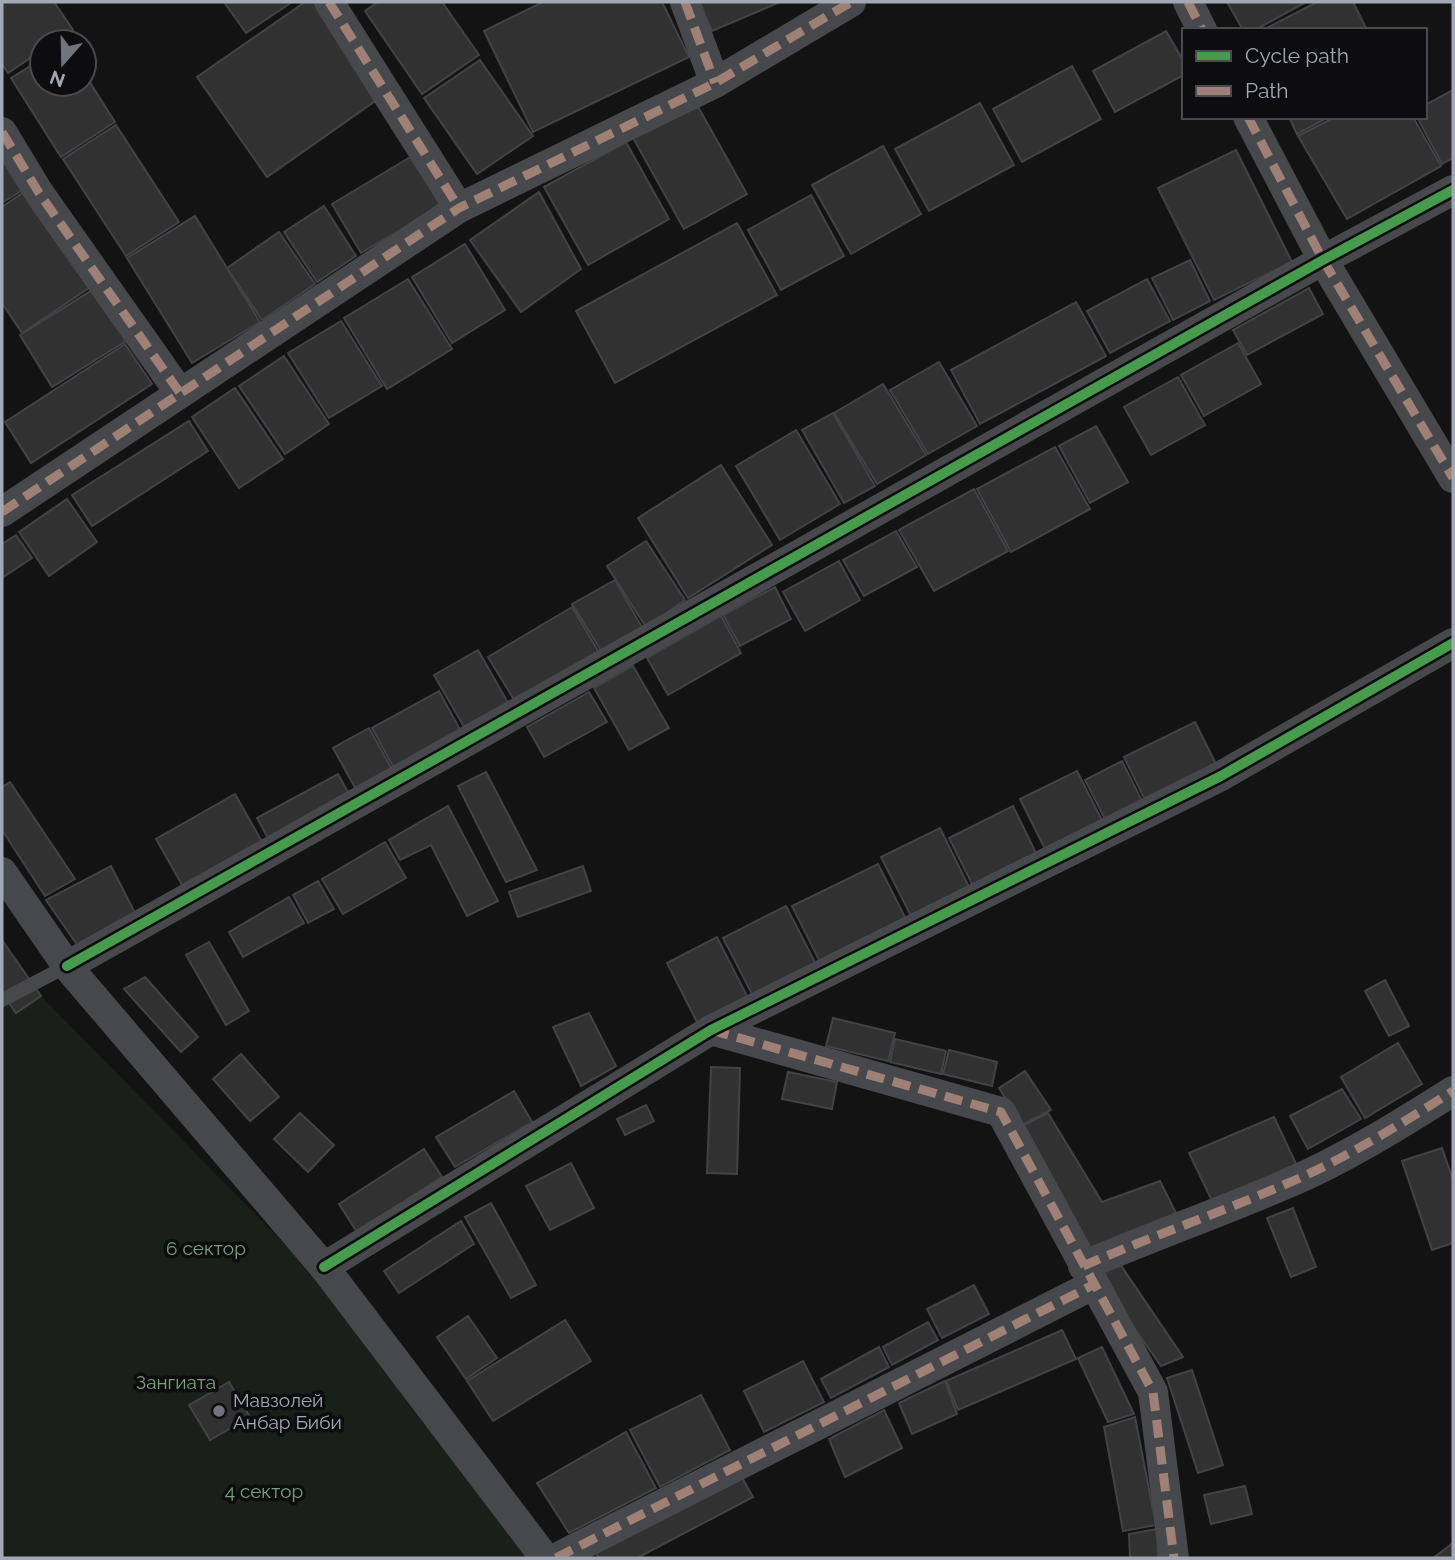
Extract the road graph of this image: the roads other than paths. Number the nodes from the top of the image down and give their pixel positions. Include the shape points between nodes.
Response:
1 (329, 2) edge
2 (685, 2) edge
3 (851, 2) edge
4 (1188, 2) edge
5 (1201, 28) edge
6 (715, 83) junction
7 (1249, 119) edge
8 (2, 132) edge
9 (1453, 190) edge
10 (459, 208) junction
11 (1323, 260) junction
12 (180, 393) junction
13 (1453, 478) edge
14 (2, 512) edge
15 (1453, 643) edge
16 (2, 872) edge
17 (67, 966) junction
18 (2, 1000) edge
19 (711, 1030) junction
20 (1453, 1091) edge
21 (324, 1268) junction
22 (1088, 1275) junction
23 (545, 1558) edge
24 (556, 1558) edge
25 (1174, 1558) edge

1 - 10 street
2 - 6 street
3 - 6 street
4 - 5 street
6 - 10 street
7 - 11 street
8 - 12 street via 39,193
9 - 11 street
10 - 12 street
11 - 13 street
11 - 17 street
12 - 14 street
15 - 19 street via 1221,776
16 - 17 street
17 - 18 lane
17 - 21 street
19 - 21 street
19 - 22 street via 1001,1112
20 - 22 street via 1398,1126 1287,1184 1146,1239
21 - 23 street
22 - 24 street
22 - 25 street via 1153,1392

